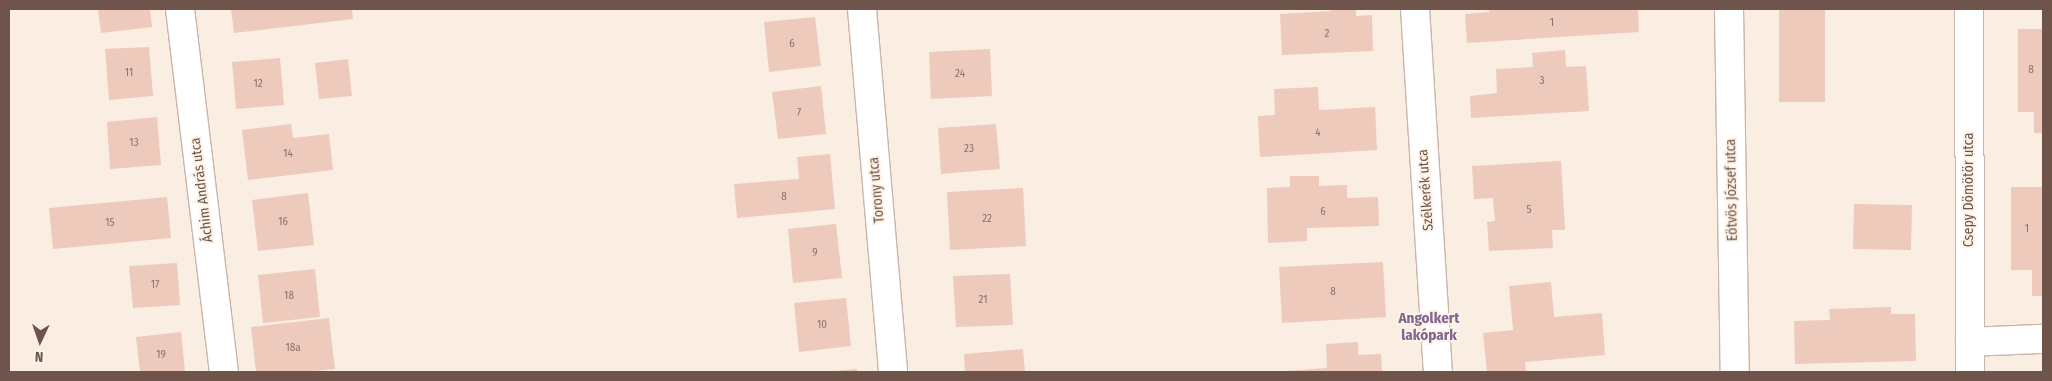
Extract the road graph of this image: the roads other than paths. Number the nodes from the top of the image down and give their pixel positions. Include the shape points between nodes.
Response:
1 (180, 9) edge
2 (862, 9) edge
3 (1415, 9) edge
4 (1729, 9) edge
5 (1969, 9) edge
6 (2043, 339) edge
7 (1970, 342) junction
8 (224, 372) edge
9 (893, 372) edge
10 (1438, 372) edge
11 (1735, 372) edge
12 (1970, 372) edge

1 - 8 street, Áchim András utca
2 - 9 street, Torony utca
3 - 10 street, Szélkerék utca
4 - 11 street, Eötvös József utca
5 - 7 street, Csepy Dömötör utca
6 - 7 street
7 - 12 street, Csepy Dömötör utca

